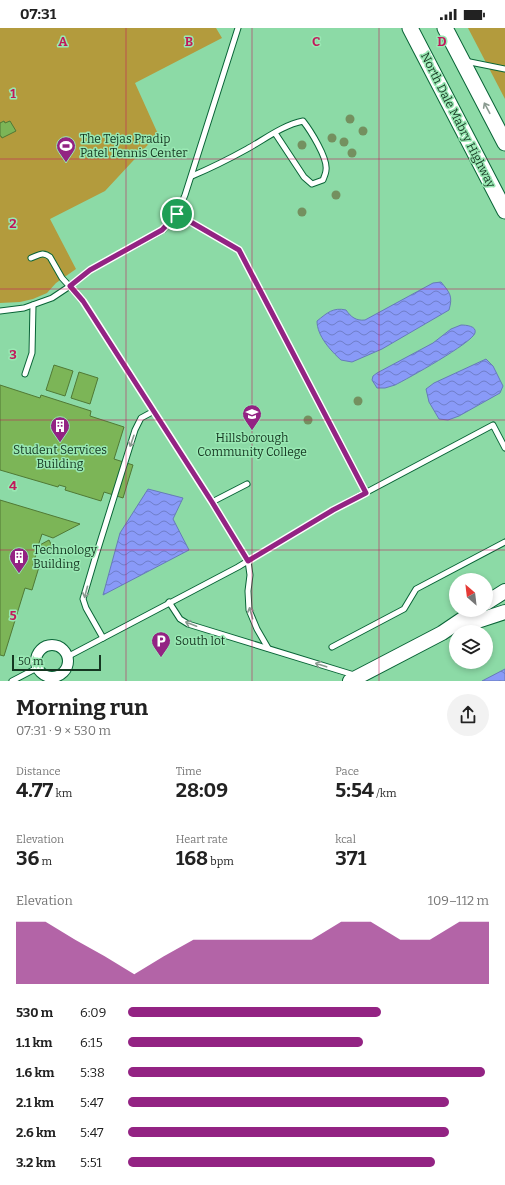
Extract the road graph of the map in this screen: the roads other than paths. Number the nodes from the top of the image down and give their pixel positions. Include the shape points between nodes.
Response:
1 (238, 28) edge
2 (410, 28) edge
3 (445, 28) edge
4 (462, 61) junction
5 (505, 69) edge
6 (275, 133) junction
7 (505, 142) edge
8 (192, 176) junction
9 (505, 211) edge
10 (177, 214) junction
11 (31, 258) dead end
12 (70, 286) junction
13 (33, 305) junction
14 (0, 311) edge
15 (25, 374) dead end
16 (154, 410) junction
17 (505, 448) edge
18 (247, 484) dead end
19 (366, 493) junction
20 (212, 502) junction
21 (505, 542) edge
22 (248, 561) junction
23 (505, 591) edge
24 (493, 599) edge
25 (169, 602) junction
26 (505, 612) edge
27 (466, 617) edge
28 (442, 633) junction
29 (103, 638) junction
30 (332, 647) dead end
31 (268, 648) junction
32 (67, 657) junction
33 (37, 668) junction
34 (61, 678) edge
35 (355, 679) edge
36 (12, 681) edge

1 - 8 lane
2 - 9 main road, North Dale Mabry Highway
3 - 4 main road
4 - 5 lane
7 -> 4 main road
6 - 6 lane via 293,122 303,121 321,150 327,169 324,180 312,184 304,177
6 - 8 lane
8 - 10 lane
10 - 12 lane via 162,230 90,270
10 - 19 lane via 239,250
11 - 12 lane via 42,253 48,255
12 - 13 lane via 52,298
12 - 16 lane via 83,301
13 - 14 lane
13 - 15 lane via 32,353
16 - 20 lane
16 -> 29 lane via 141,418 135,430 84,599 86,608
17 - 19 lane via 493,425
18 - 20 lane
19 - 22 lane
20 - 22 lane
21 - 30 lane via 416,589 404,608
22 - 25 lane
31 -> 22 lane via 249,610
23 - 24 street
25 - 29 lane
31 -> 25 lane via 188,624 180,619
26 - 28 street
27 - 28 street
28 - 35 street
29 - 32 lane
35 -> 31 lane
32 - 33 street via 61,648 45,646 36,658
32 - 34 street
33 - 34 street via 49,677
33 - 36 lane

